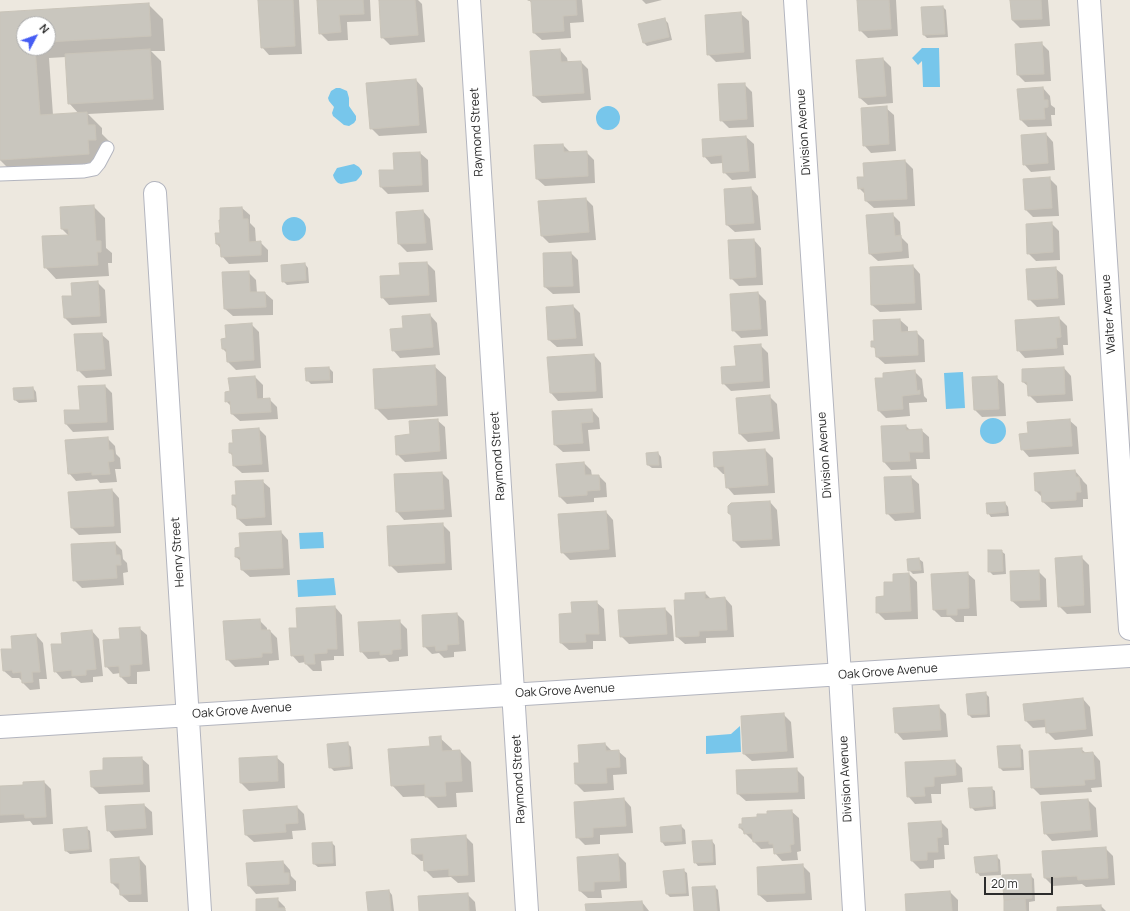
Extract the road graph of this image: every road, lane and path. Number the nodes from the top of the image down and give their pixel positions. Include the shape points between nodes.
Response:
1 (469, 0) edge
2 (795, 0) edge
3 (1089, 0) edge
4 (107, 148) dead end
5 (0, 174) edge
6 (155, 193) dead end
7 (1130, 629) edge
8 (1130, 656) edge
9 (840, 675) junction
10 (514, 694) junction
11 (188, 715) junction
12 (0, 727) edge
13 (200, 911) edge
14 (527, 911) edge
15 (854, 911) edge

1 - 10 street, Raymond Street
2 - 9 street, Division Avenue
3 - 7 street, Walter Avenue
4 - 5 lane via 94,169
6 - 11 street, Henry Street
8 - 9 street, Oak Grove Avenue
9 - 10 street, Oak Grove Avenue
9 - 15 street, Division Avenue
10 - 11 street, Oak Grove Avenue
10 - 14 street, Raymond Street
11 - 12 street, Oak Grove Avenue
11 - 13 street, Henry Street

